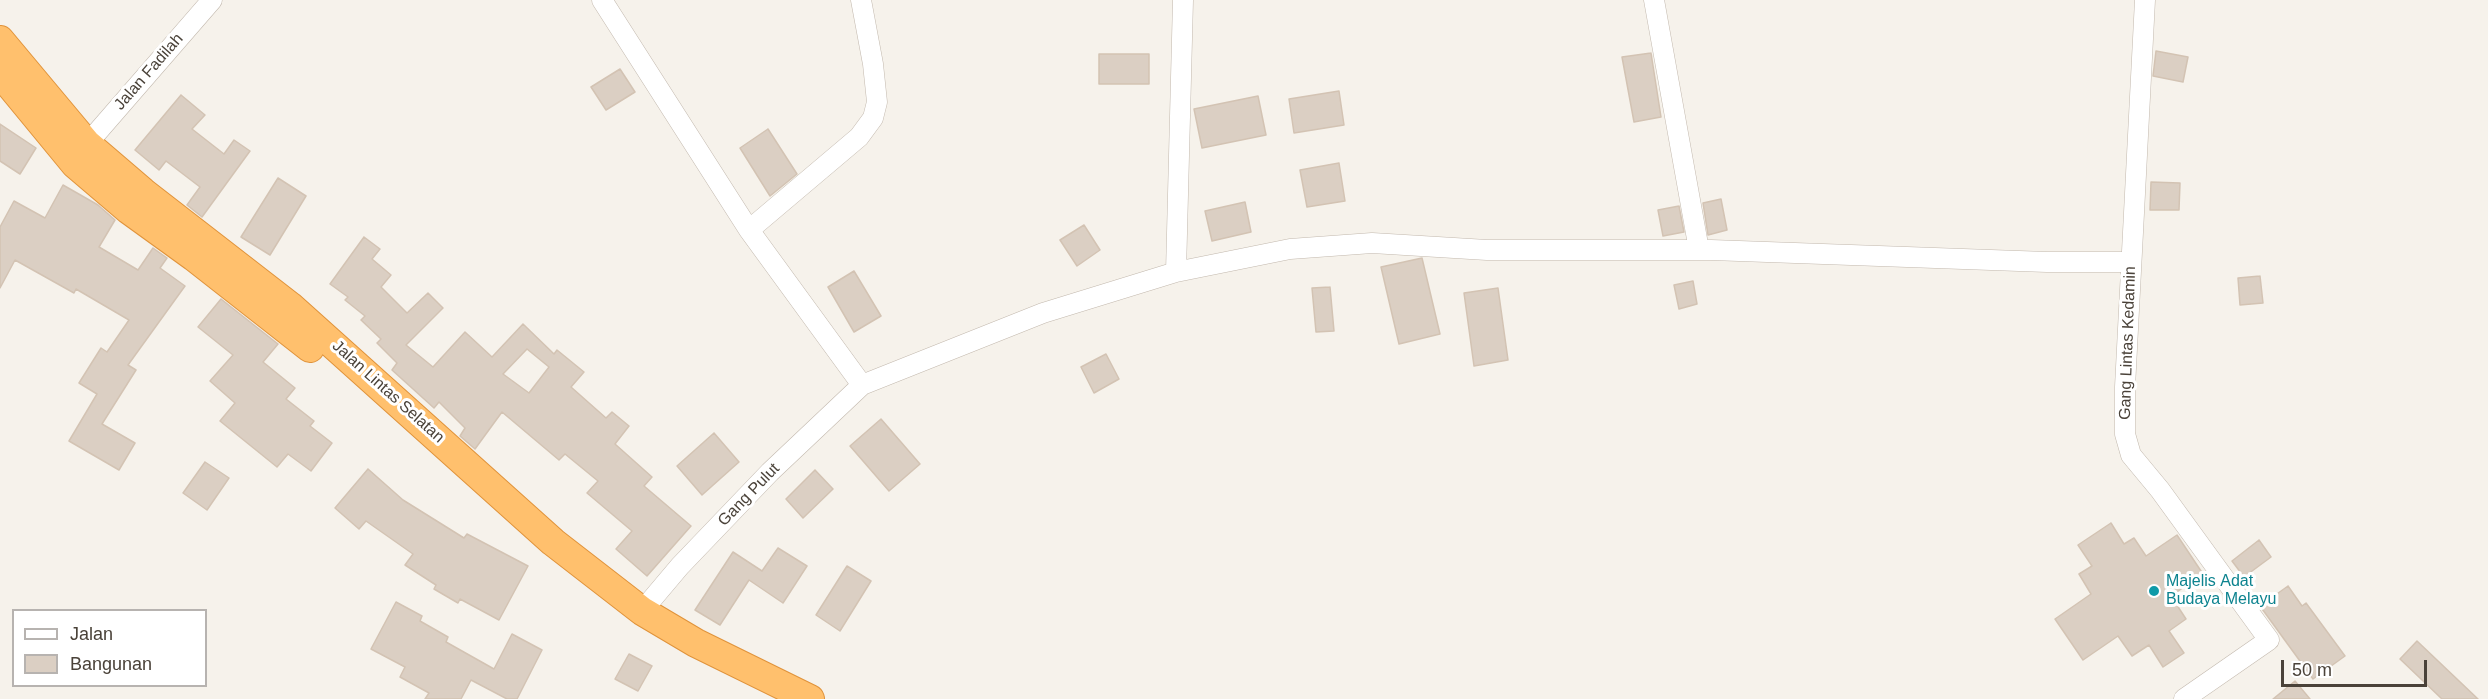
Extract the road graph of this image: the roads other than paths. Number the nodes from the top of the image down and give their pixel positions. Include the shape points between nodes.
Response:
1 (212, 0) edge
2 (602, 0) edge
3 (861, 0) edge
4 (1183, 0) edge
5 (1654, 0) edge
6 (2145, 0) edge
7 (0, 40) edge
8 (0, 73) edge
9 (87, 144) junction
10 (749, 230) junction
11 (1699, 250) junction
12 (2131, 262) junction
13 (1176, 272) junction
14 (334, 356) junction
15 (862, 384) junction
16 (642, 610) junction
17 (805, 698) edge
18 (766, 699) edge
19 (2184, 699) edge

1 - 9 street, Jalan Fadilah
2 - 10 street
3 - 10 street via 877,102 873,118 859,137
4 - 13 street
5 - 11 street
6 - 12 street, Gang Lintas Kedamin
7 - 9 highway, Jalan Lintas Selatan
8 - 14 highway, Jalan Lintas Selatan via 84,171 129,210
9 - 14 highway, Jalan Lintas Selatan
10 - 15 street
11 - 12 street
11 - 13 street via 1487,250 1372,243 1290,249
12 - 19 street, Gang Lintas Kedamin via 2124,414 2131,455 2269,640
13 - 15 street via 1043,313
14 - 16 highway, Jalan Lintas Selatan via 554,542
14 - 18 highway, Jalan Lintas Selatan via 545,556 603,603 690,660
15 - 16 street, Gang Pulut via 762,481
16 - 17 highway, Jalan Lintas Selatan via 696,643

